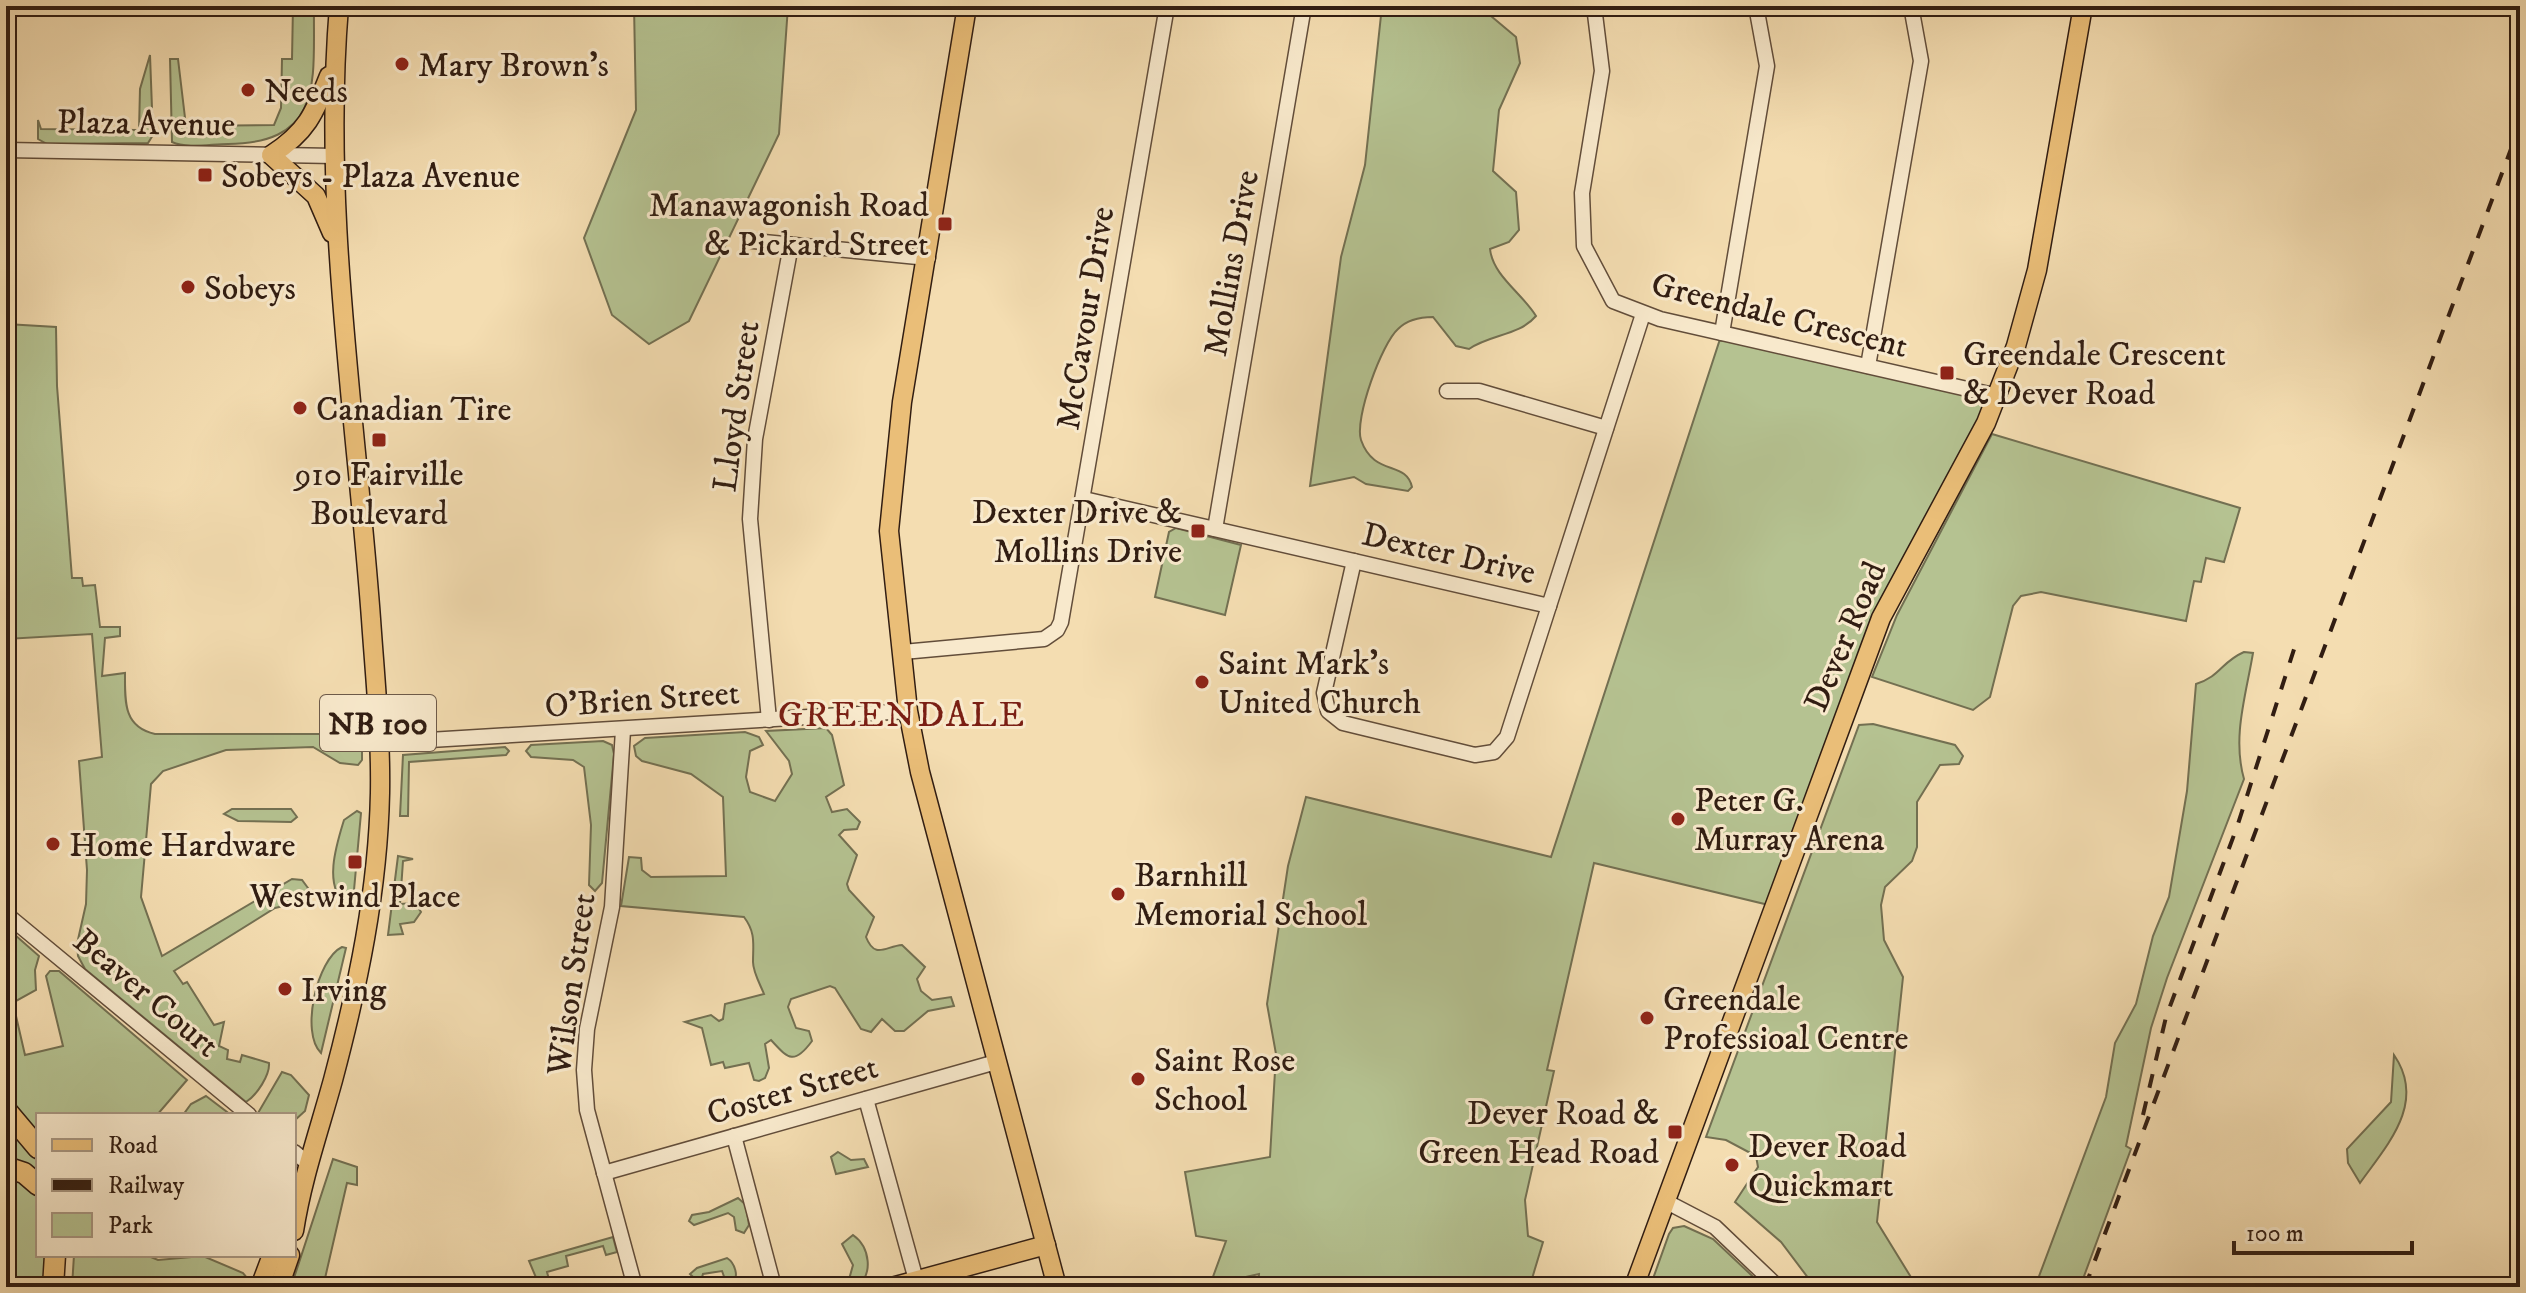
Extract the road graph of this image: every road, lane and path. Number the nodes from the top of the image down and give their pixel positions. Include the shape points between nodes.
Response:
1 (339, 6) edge
2 (967, 6) edge
3 (1167, 6) edge
4 (1304, 6) edge
5 (1594, 6) edge
6 (1756, 6) edge
7 (1911, 6) edge
8 (2083, 6) edge
9 (334, 65) junction
10 (6, 150) edge
11 (271, 155) junction
12 (334, 156) junction
13 (753, 241) dead end
14 (337, 243) junction
15 (791, 245) junction
16 (928, 258) junction
17 (1643, 314) junction
18 (1722, 333) junction
19 (1868, 366) junction
20 (1447, 391) dead end
21 (1998, 396) junction
22 (1606, 428) junction
23 (1084, 499) junction
24 (1215, 529) junction
25 (1354, 561) junction
26 (1549, 606) junction
27 (903, 652) junction
28 (908, 711) junction
29 (769, 720) junction
30 (623, 730) junction
31 (380, 743) junction
32 (6, 914) edge
33 (996, 1062) junction
34 (866, 1099) junction
35 (6, 1110) edge
36 (247, 1113) edge
37 (734, 1136) junction
38 (36, 1146) edge
39 (301, 1158) edge
40 (6, 1167) edge
41 (604, 1173) junction
42 (36, 1183) edge
43 (297, 1201) edge
44 (1665, 1201) junction
45 (1046, 1245) junction
46 (55, 1257) edge
47 (69, 1257) edge
48 (271, 1257) edge
49 (289, 1257) edge
50 (917, 1284) edge
51 (53, 1287) edge
52 (67, 1287) edge
53 (260, 1287) edge
54 (279, 1287) edge
55 (635, 1287) edge
56 (774, 1287) edge
57 (892, 1287) edge
58 (1057, 1287) edge
59 (1634, 1287) edge
60 (1778, 1287) edge

1 - 9 main road, NB 100
2 - 16 main road
3 - 23 street, McCavour Drive
4 - 24 street, Mollins Drive
5 - 17 street, Greendale Crescent via 1602,71 1582,193 1584,246 1613,301
6 - 18 street via 1767,66
7 - 19 street via 1921,61
8 - 21 main road, Dever Road via 2037,270
9 - 11 main road via 312,119 292,142
9 - 12 main road, NB 100
10 - 11 street, Plaza Avenue
11 - 12 street, Plaza Avenue
11 - 14 main road via 316,196
12 - 14 main road, NB 100
13 - 15 street
14 - 31 main road, NB 100
15 - 16 street
15 - 29 street, Lloyd Street via 755,439 750,519
16 - 27 main road via 902,402 889,531
17 - 18 street, Greendale Crescent
17 - 22 street, Dexter Drive
18 - 19 street, Greendale Crescent
19 - 21 street, Greendale Crescent
20 - 22 street via 1479,391
21 - 44 main road, Dever Road via 1881,618
22 - 26 street, Dexter Drive
23 - 24 street, Dexter Drive
23 - 27 street, McCavour Drive via 1061,622 1051,636
24 - 25 street, Dexter Drive
25 - 26 street, Dexter Drive
25 - 26 street via 1324,693 1328,711 1343,723 1475,755 1494,752 1507,737
27 - 28 main road
28 - 29 street, O'Brien Street
28 - 33 main road
29 - 30 street, O'Brien Street
30 - 31 street, O'Brien Street
30 - 41 street, Wilson Street via 612,907 585,1051 587,1110
31 - 39 main road, NB 100 via 378,846 368,927 344,1038
32 - 36 street, Beaver Court
33 - 34 street, Coster Street
33 - 45 main road
34 - 37 street, Coster Street
34 - 50 street
35 - 38 highway
37 - 41 street, Coster Street
37 - 56 street
39 - 43 main road, NB 100
40 - 42 highway
41 - 55 street, Wilson Street
44 - 59 main road, Dever Road
44 - 60 street via 1715,1227
45 - 50 main road
45 - 58 main road
46 - 51 highway
47 - 52 highway
48 - 53 main road
49 - 54 main road
50 - 57 main road

